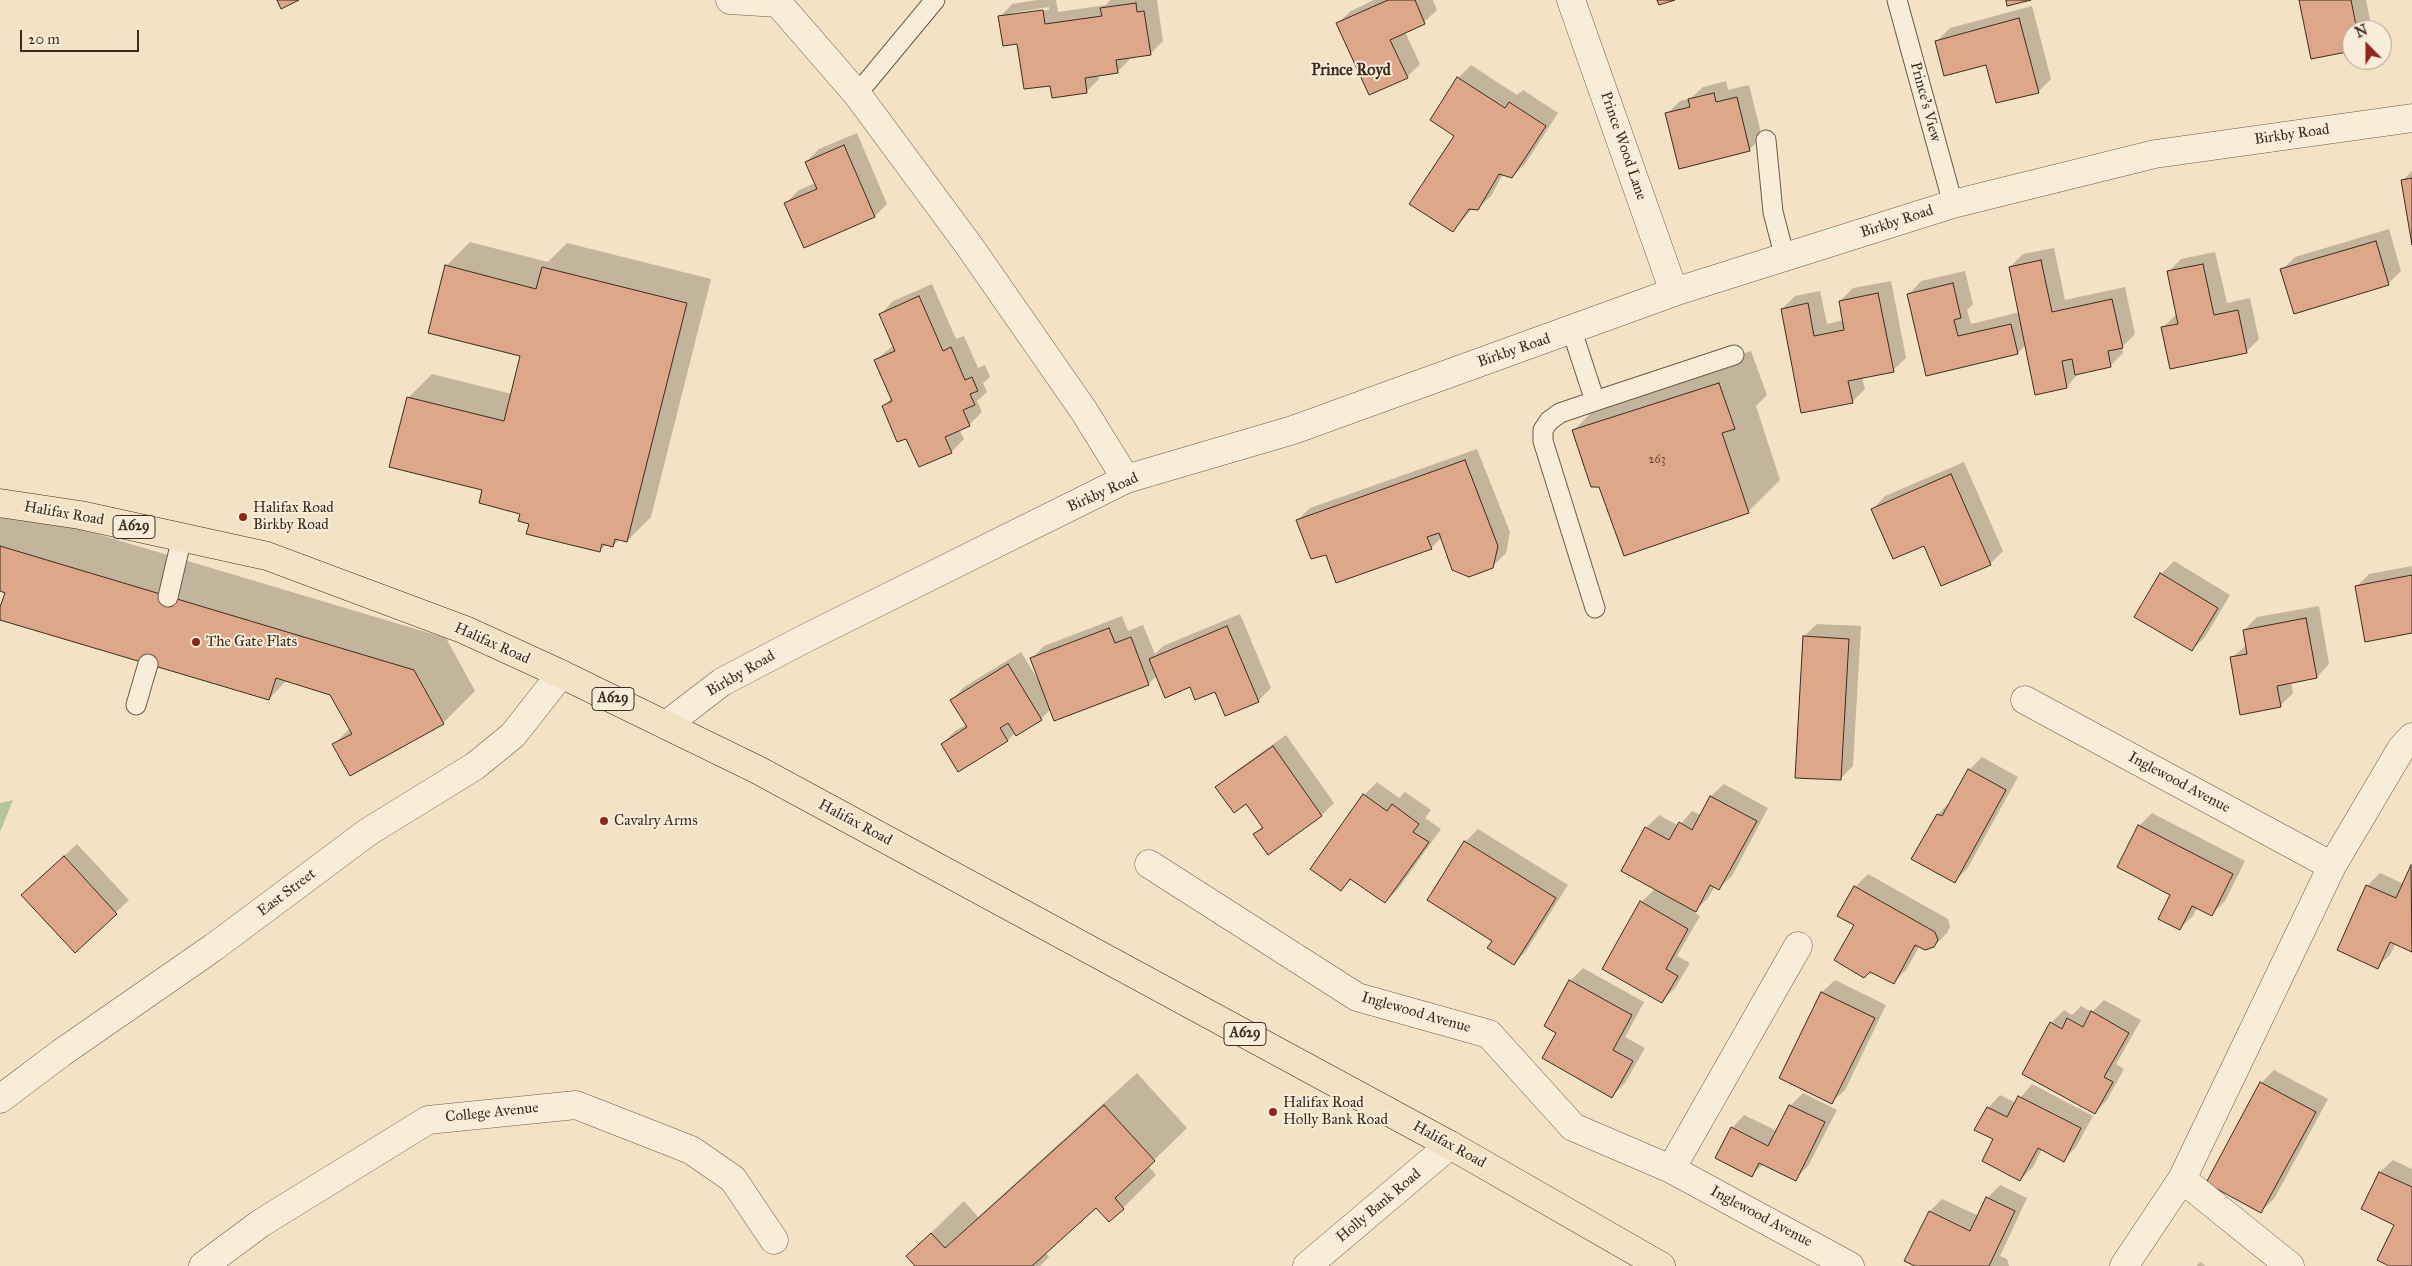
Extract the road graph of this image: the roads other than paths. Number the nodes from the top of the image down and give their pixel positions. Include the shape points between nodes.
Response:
1 (730, 0) edge
2 (935, 0) edge
3 (1571, 0) edge
4 (1897, 0) edge
5 (857, 94) junction
6 (2412, 118) edge
7 (1766, 140) dead end
8 (1953, 204) junction
9 (1785, 258) junction
10 (1674, 292) junction
11 (1572, 331) junction
12 (1734, 355) dead end
13 (1595, 402) junction
14 (1126, 479) junction
15 (0, 503) edge
16 (182, 537) junction
17 (168, 597) dead end
18 (1595, 608) dead end
19 (148, 664) dead end
20 (561, 674) junction
21 (2025, 700) dead end
22 (136, 705) dead end
23 (666, 725) junction
24 (2412, 737) edge
25 (1149, 864) dead end
26 (2332, 866) junction
27 (1798, 946) dead end
28 (0, 1099) edge
29 (1450, 1145) junction
30 (1671, 1169) junction
31 (2182, 1179) junction
32 (774, 1240) dead end
33 (203, 1266) edge
34 (1307, 1266) edge
35 (1661, 1266) edge
36 (1850, 1266) edge
37 (2124, 1266) edge
38 (2290, 1266) edge

1 - 5 street via 778,3
2 - 5 lane
3 - 10 street, Prince Wood Lane
4 - 8 lane, Prince's View
5 - 14 street via 970,247 1084,411
6 - 8 street, Birkby Road via 2155,154
7 - 9 lane via 1772,212
8 - 9 street, Birkby Road
9 - 10 street, Birkby Road
10 - 11 street, Birkby Road
11 - 13 lane
11 - 14 street, Birkby Road via 1293,430
12 - 13 lane
13 - 18 lane via 1560,413 1549,421 1543,430 1543,441
14 - 23 street, Birkby Road via 804,638 722,682
15 - 16 highway, Halifax Road / A629 via 80,515
16 - 17 lane
16 - 20 highway, Halifax Road / A629 via 267,556 465,630
19 - 22 lane
20 - 23 highway, Halifax Road / A629
20 - 28 street, East Street via 513,735 474,766 368,832 214,947
21 - 26 street, Inglewood Avenue
23 - 29 highway, Halifax Road / A629 via 758,770
24 - 26 street via 2401,749
25 - 30 street, Inglewood Avenue via 1357,997 1489,1034 1572,1127
26 - 31 street
27 - 30 street
29 - 34 street, Holly Bank Road
29 - 35 highway, Halifax Road / A629
30 - 36 street, Inglewood Avenue
31 - 37 street
31 - 38 street
32 - 33 street, College Avenue via 733,1179 691,1150 576,1105 428,1120 261,1223

